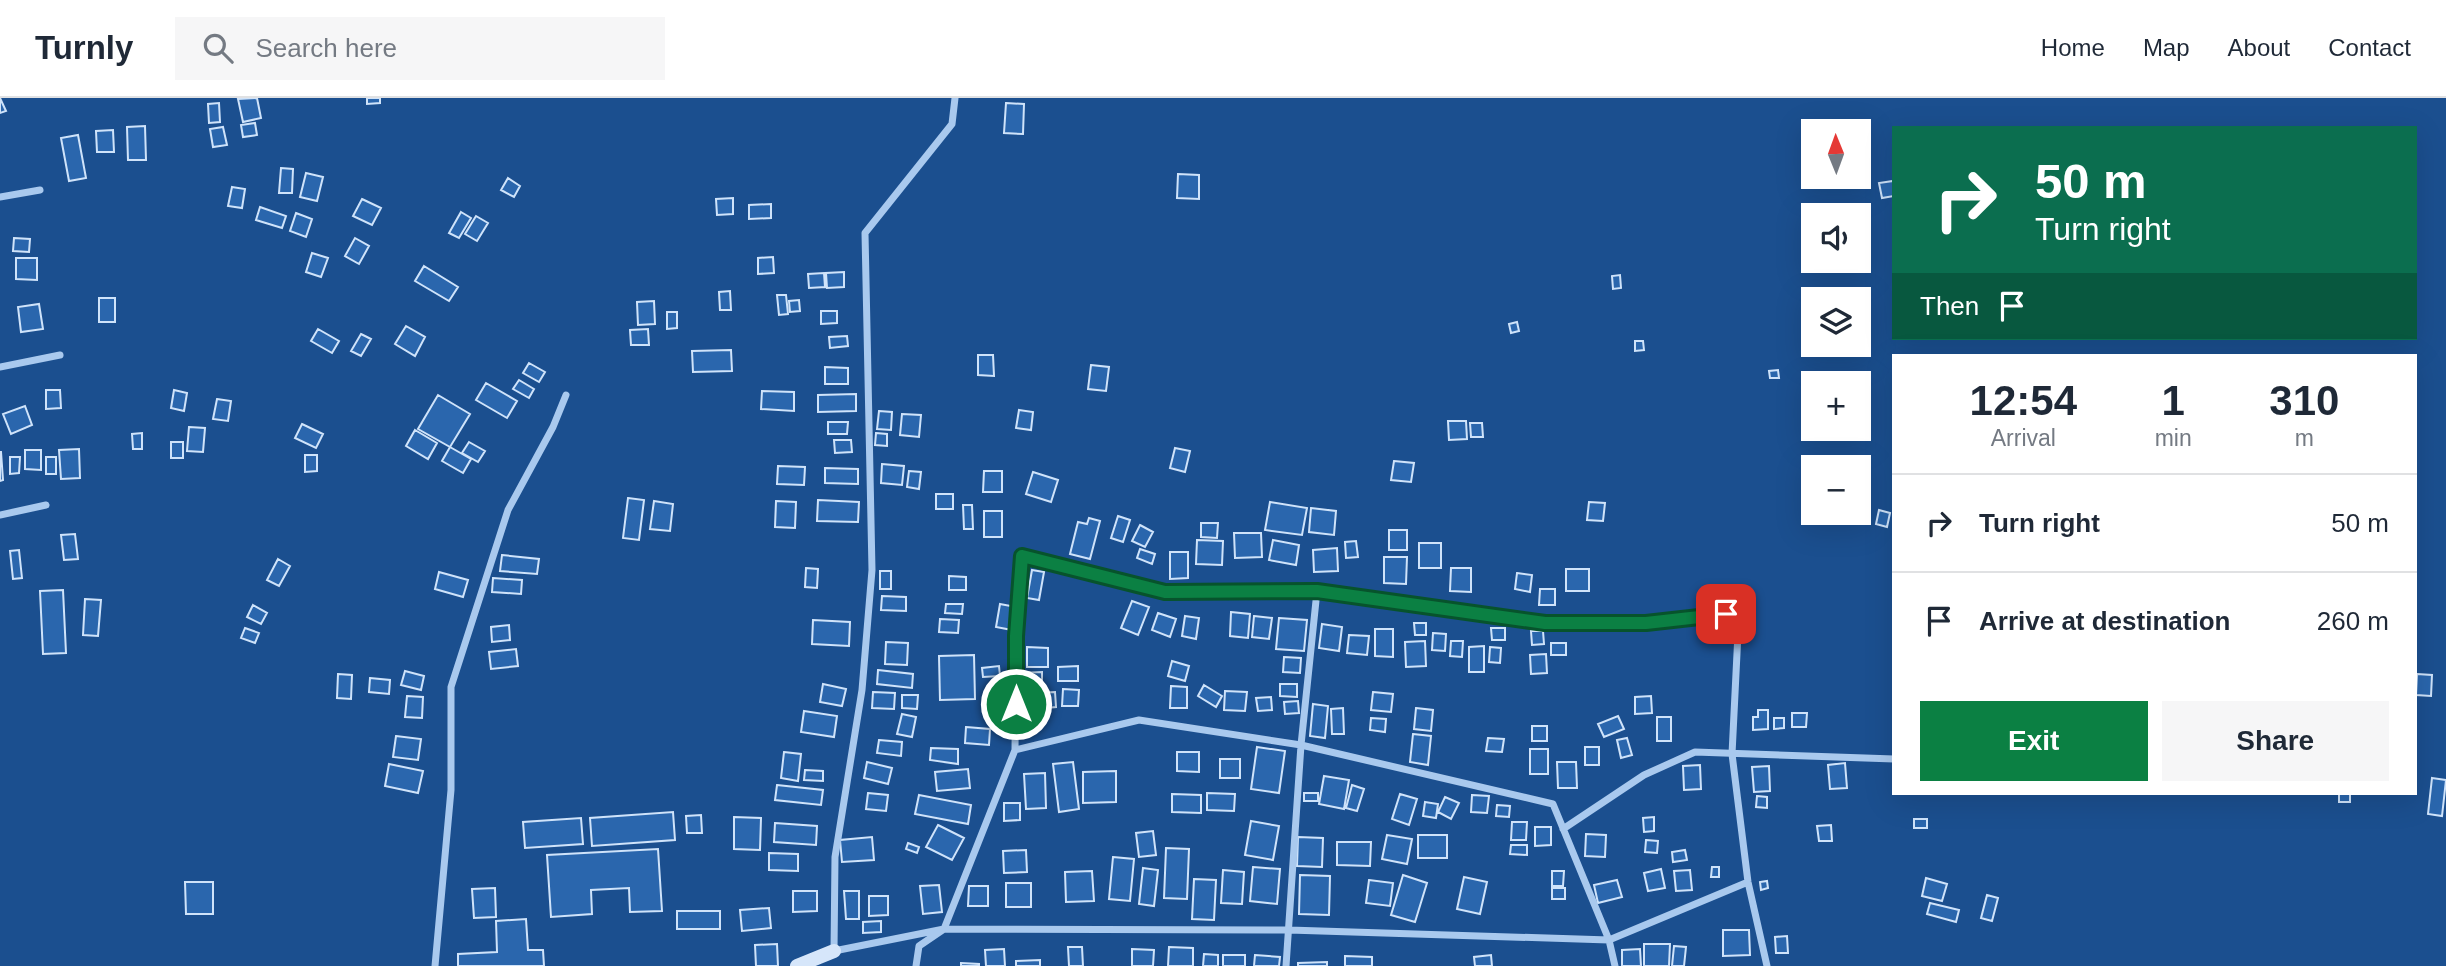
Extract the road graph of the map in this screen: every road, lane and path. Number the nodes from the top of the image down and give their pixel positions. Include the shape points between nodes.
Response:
1 (955, 98) edge
2 (40, 190) dead end
3 (0, 197) edge
4 (60, 355) dead end
5 (0, 367) edge
6 (566, 395) dead end
7 (47, 505) dead end
8 (0, 515) edge
9 (1317, 591) junction
10 (1301, 746) junction
11 (1015, 750) junction
12 (1732, 754) junction
13 (1892, 759) edge
14 (1563, 829) junction
15 (1748, 882) junction
16 (944, 929) junction
17 (1289, 929) junction
18 (1609, 940) junction
19 (834, 951) junction
20 (435, 966) edge
21 (797, 966) edge
22 (916, 966) edge
23 (1286, 966) edge
24 (1615, 966) edge
25 (1767, 966) edge

1 - 19 street via 952,124 865,233 872,570 862,690 835,857
2 - 3 street
4 - 5 street
6 - 20 street via 508,510 451,687 451,790
7 - 8 street
9 - 10 street
9 - 11 street via 1165,592 1022,556
9 - 12 street via 1545,623 1646,623 1726,614 1738,633
10 - 11 street via 1139,720
10 - 14 street via 1553,804
10 - 17 street
11 - 16 street
12 - 13 street
12 - 14 street via 1695,752 1644,775
12 - 15 street
14 - 18 street
15 - 18 street
15 - 25 street
16 - 17 street
16 - 19 street
16 - 22 street via 919,946
17 - 18 street
17 - 23 street
18 - 24 street
19 - 21 street

